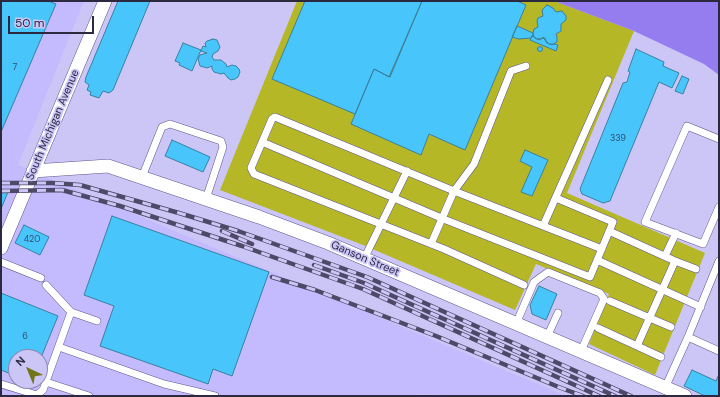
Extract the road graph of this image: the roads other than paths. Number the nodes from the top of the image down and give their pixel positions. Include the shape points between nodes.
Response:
1 (105, 1) edge
2 (526, 66) dead end
3 (608, 80) dead end
4 (719, 139) edge
5 (262, 142) junction
6 (33, 171) junction
7 (407, 171) junction
8 (142, 177) junction
9 (454, 191) junction
10 (394, 198) junction
11 (556, 198) junction
12 (206, 199) junction
13 (719, 207) edge
14 (442, 219) junction
15 (381, 224) junction
16 (543, 226) junction
17 (609, 231) junction
18 (676, 233) junction
19 (431, 244) junction
20 (1, 248) edge
21 (602, 249) junction
22 (665, 256) junction
23 (364, 259) junction
24 (597, 260) junction
25 (675, 261) junction
26 (719, 261) edge
27 (1, 262) edge
28 (696, 269) dead end
29 (41, 278) dead end
30 (46, 285) dead end
31 (524, 285) dead end
32 (662, 289) junction
33 (610, 302) dead end
34 (701, 307) junction
35 (71, 312) junction
36 (558, 313) dead end
37 (649, 318) junction
38 (97, 321) dead end
39 (516, 324) junction
40 (671, 327) dead end
41 (598, 328) dead end
42 (548, 337) junction
43 (688, 337) junction
44 (59, 346) junction
45 (637, 346) junction
46 (719, 350) edge
47 (581, 352) junction
48 (661, 357) dead end
49 (48, 376) edge
50 (667, 382) junction
51 (48, 383) edge
52 (17, 389) edge
53 (43, 389) edge
54 (89, 396) edge
55 (215, 396) edge
56 (685, 396) edge

1 - 6 street, South Michigan Avenue
2 - 9 lane via 511,71 474,164
3 - 11 lane
4 - 18 lane via 687,126 645,222
5 - 7 lane via 272,119 276,117
5 - 10 lane
5 - 15 lane via 252,168 254,174
6 - 8 street, Ganson Street via 108,166
6 - 20 street, South Michigan Avenue
7 - 9 lane
7 - 10 lane
8 - 12 street, Ganson Street
8 - 12 lane via 162,128 170,124 221,141 223,147
9 - 14 lane
9 - 16 lane
10 - 14 lane
10 - 15 lane
11 - 16 lane
11 - 17 lane via 613,222
12 - 23 street, Ganson Street via 328,243
13 - 18 lane via 703,244
14 - 19 lane
14 - 24 lane via 590,277
15 - 19 lane
15 - 23 lane
16 - 21 lane
17 - 21 lane
17 - 22 lane
18 - 22 lane
19 - 31 lane
21 - 24 lane
22 - 25 lane
23 - 39 street, Ganson Street
24 - 32 lane
25 - 28 lane
25 - 32 lane
26 - 34 lane
27 - 29 lane
30 - 35 lane
32 - 34 lane
32 - 37 lane
33 - 37 lane
34 - 43 lane
35 - 38 lane
35 - 44 lane
36 - 42 lane
37 - 40 lane
37 - 45 lane
39 - 42 street, Ganson Street
39 - 47 lane via 534,282 548,272 600,293 604,299
41 - 45 lane
42 - 47 street, Ganson Street
43 - 46 lane
43 - 50 lane
44 - 49 lane
44 - 55 lane via 164,384
45 - 48 lane
47 - 50 street, Ganson Street
50 - 56 street, Ganson Street
51 - 54 lane
52 - 53 lane via 37,395

